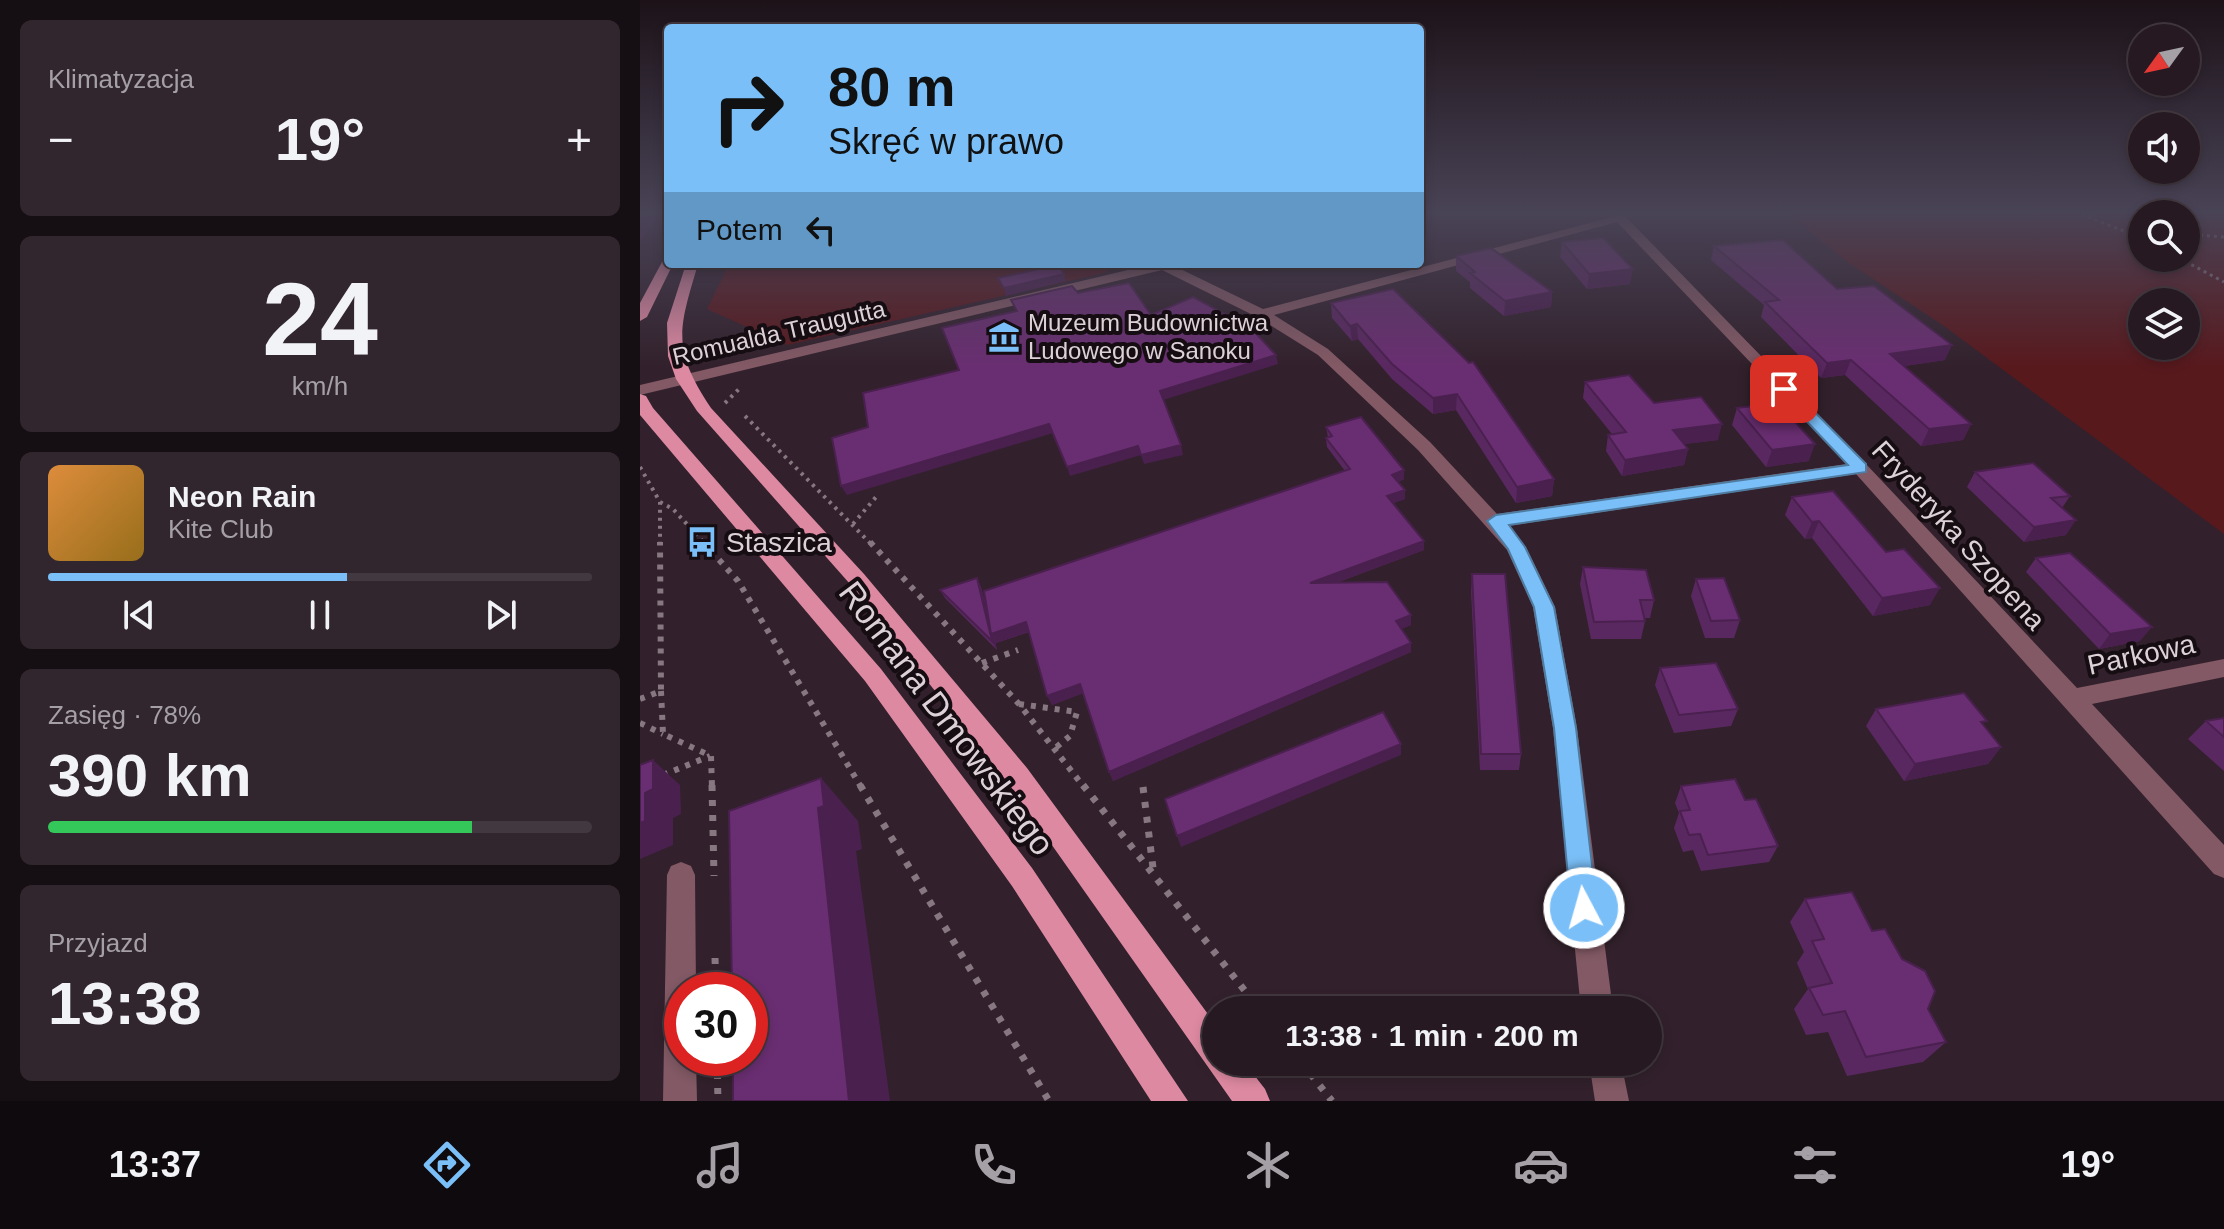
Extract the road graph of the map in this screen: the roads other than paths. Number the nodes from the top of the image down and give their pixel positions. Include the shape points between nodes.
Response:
1 (1444, 263) edge
2 (1663, 263) edge
3 (665, 268) edge
4 (691, 268) edge
5 (1148, 268) edge
6 (1167, 268) edge
7 (1262, 314) junction
8 (640, 317) edge
9 (684, 379) junction
10 (640, 390) edge
11 (640, 399) edge
12 (1860, 468) junction
13 (1496, 521) junction
14 (2224, 668) edge
15 (2071, 699) junction
16 (2224, 865) edge
17 (681, 875) dead end
18 (1595, 996) edge
19 (1202, 1032) edge
20 (1234, 1076) edge
21 (1608, 1076) edge
22 (680, 1101) edge
23 (1171, 1101) edge
24 (1253, 1101) edge
25 (1612, 1101) edge

1 - 7 street
2 - 12 street, Fryderyka Szopena
3 - 8 main road
4 - 9 main road via 674,323
5 - 9 street, Romualda Traugutta
6 - 7 street
7 - 13 street via 1323,352
9 - 10 street, Romualda Traugutta
9 - 19 main road, Romana Dmowskiego via 705,411 857,579 1018,776
11 - 23 main road, Romana Dmowskiego via 873,675 1022,877
12 - 13 street
12 - 15 street, Fryderyka Szopena
13 - 18 street via 1516,547 1544,607 1565,728
14 - 15 street, Parkowa
15 - 16 street, Fryderyka Szopena
17 - 22 street
20 - 24 main road
21 - 25 street

